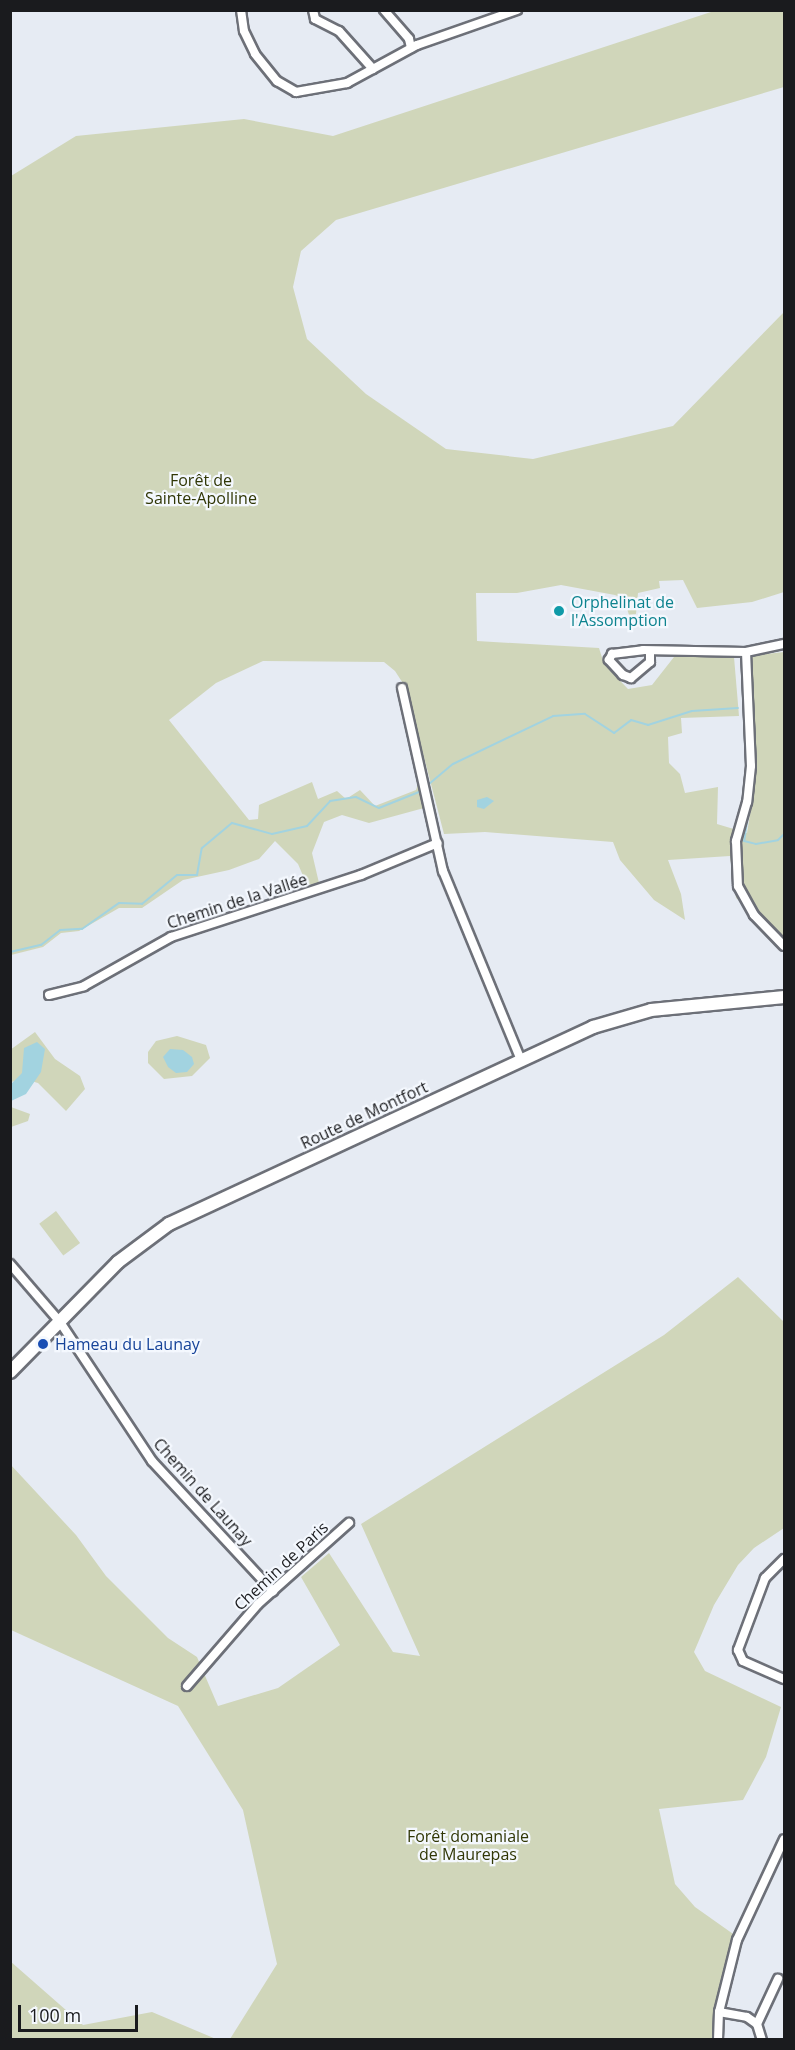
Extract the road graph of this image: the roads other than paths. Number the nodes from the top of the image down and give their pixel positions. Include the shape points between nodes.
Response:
1 (241, 10) edge
2 (313, 10) edge
3 (384, 10) edge
4 (517, 10) edge
5 (411, 48) junction
6 (373, 69) junction
7 (784, 644) edge
8 (746, 652) junction
9 (650, 653) junction
10 (402, 688) dead end
11 (438, 843) junction
12 (784, 946) edge
13 (49, 995) dead end
14 (784, 997) edge
15 (521, 1060) junction
16 (10, 1264) edge
17 (60, 1322) junction
18 (10, 1372) edge
19 (348, 1523) dead end
20 (784, 1559) edge
21 (273, 1591) junction
22 (784, 1679) edge
23 (188, 1686) dead end
24 (784, 1839) edge
25 (778, 1979) dead end
26 (719, 2012) junction
27 (757, 2024) junction
28 (718, 2040) edge
29 (762, 2040) edge

1 - 6 street via 244,31 255,54 278,81 296,92 347,83
2 - 6 street via 315,19 339,31
3 - 5 street via 409,39
4 - 5 street
5 - 6 street
7 - 8 street
8 - 9 street via 679,648
8 - 12 street via 751,766 735,855 741,897
9 - 9 street via 616,653 609,660 631,678 650,662
10 - 11 street
11 - 13 street, Chemin de la Vallée via 361,875 171,937 84,986
11 - 15 street via 443,871
14 - 15 street, Route de Montfort via 622,1017
15 - 17 street, Route de Montfort via 169,1224 118,1262
16 - 17 street, Chemin de Launay
17 - 18 street, Route de Montfort
17 - 21 street, Chemin de Launay via 152,1461
19 - 21 street, Chemin de Paris
20 - 22 street via 765,1578 738,1650 743,1661
21 - 23 street, Chemin de Paris
24 - 26 street via 737,1940
25 - 27 street
26 - 27 street via 747,2017
26 - 28 street
27 - 29 street

